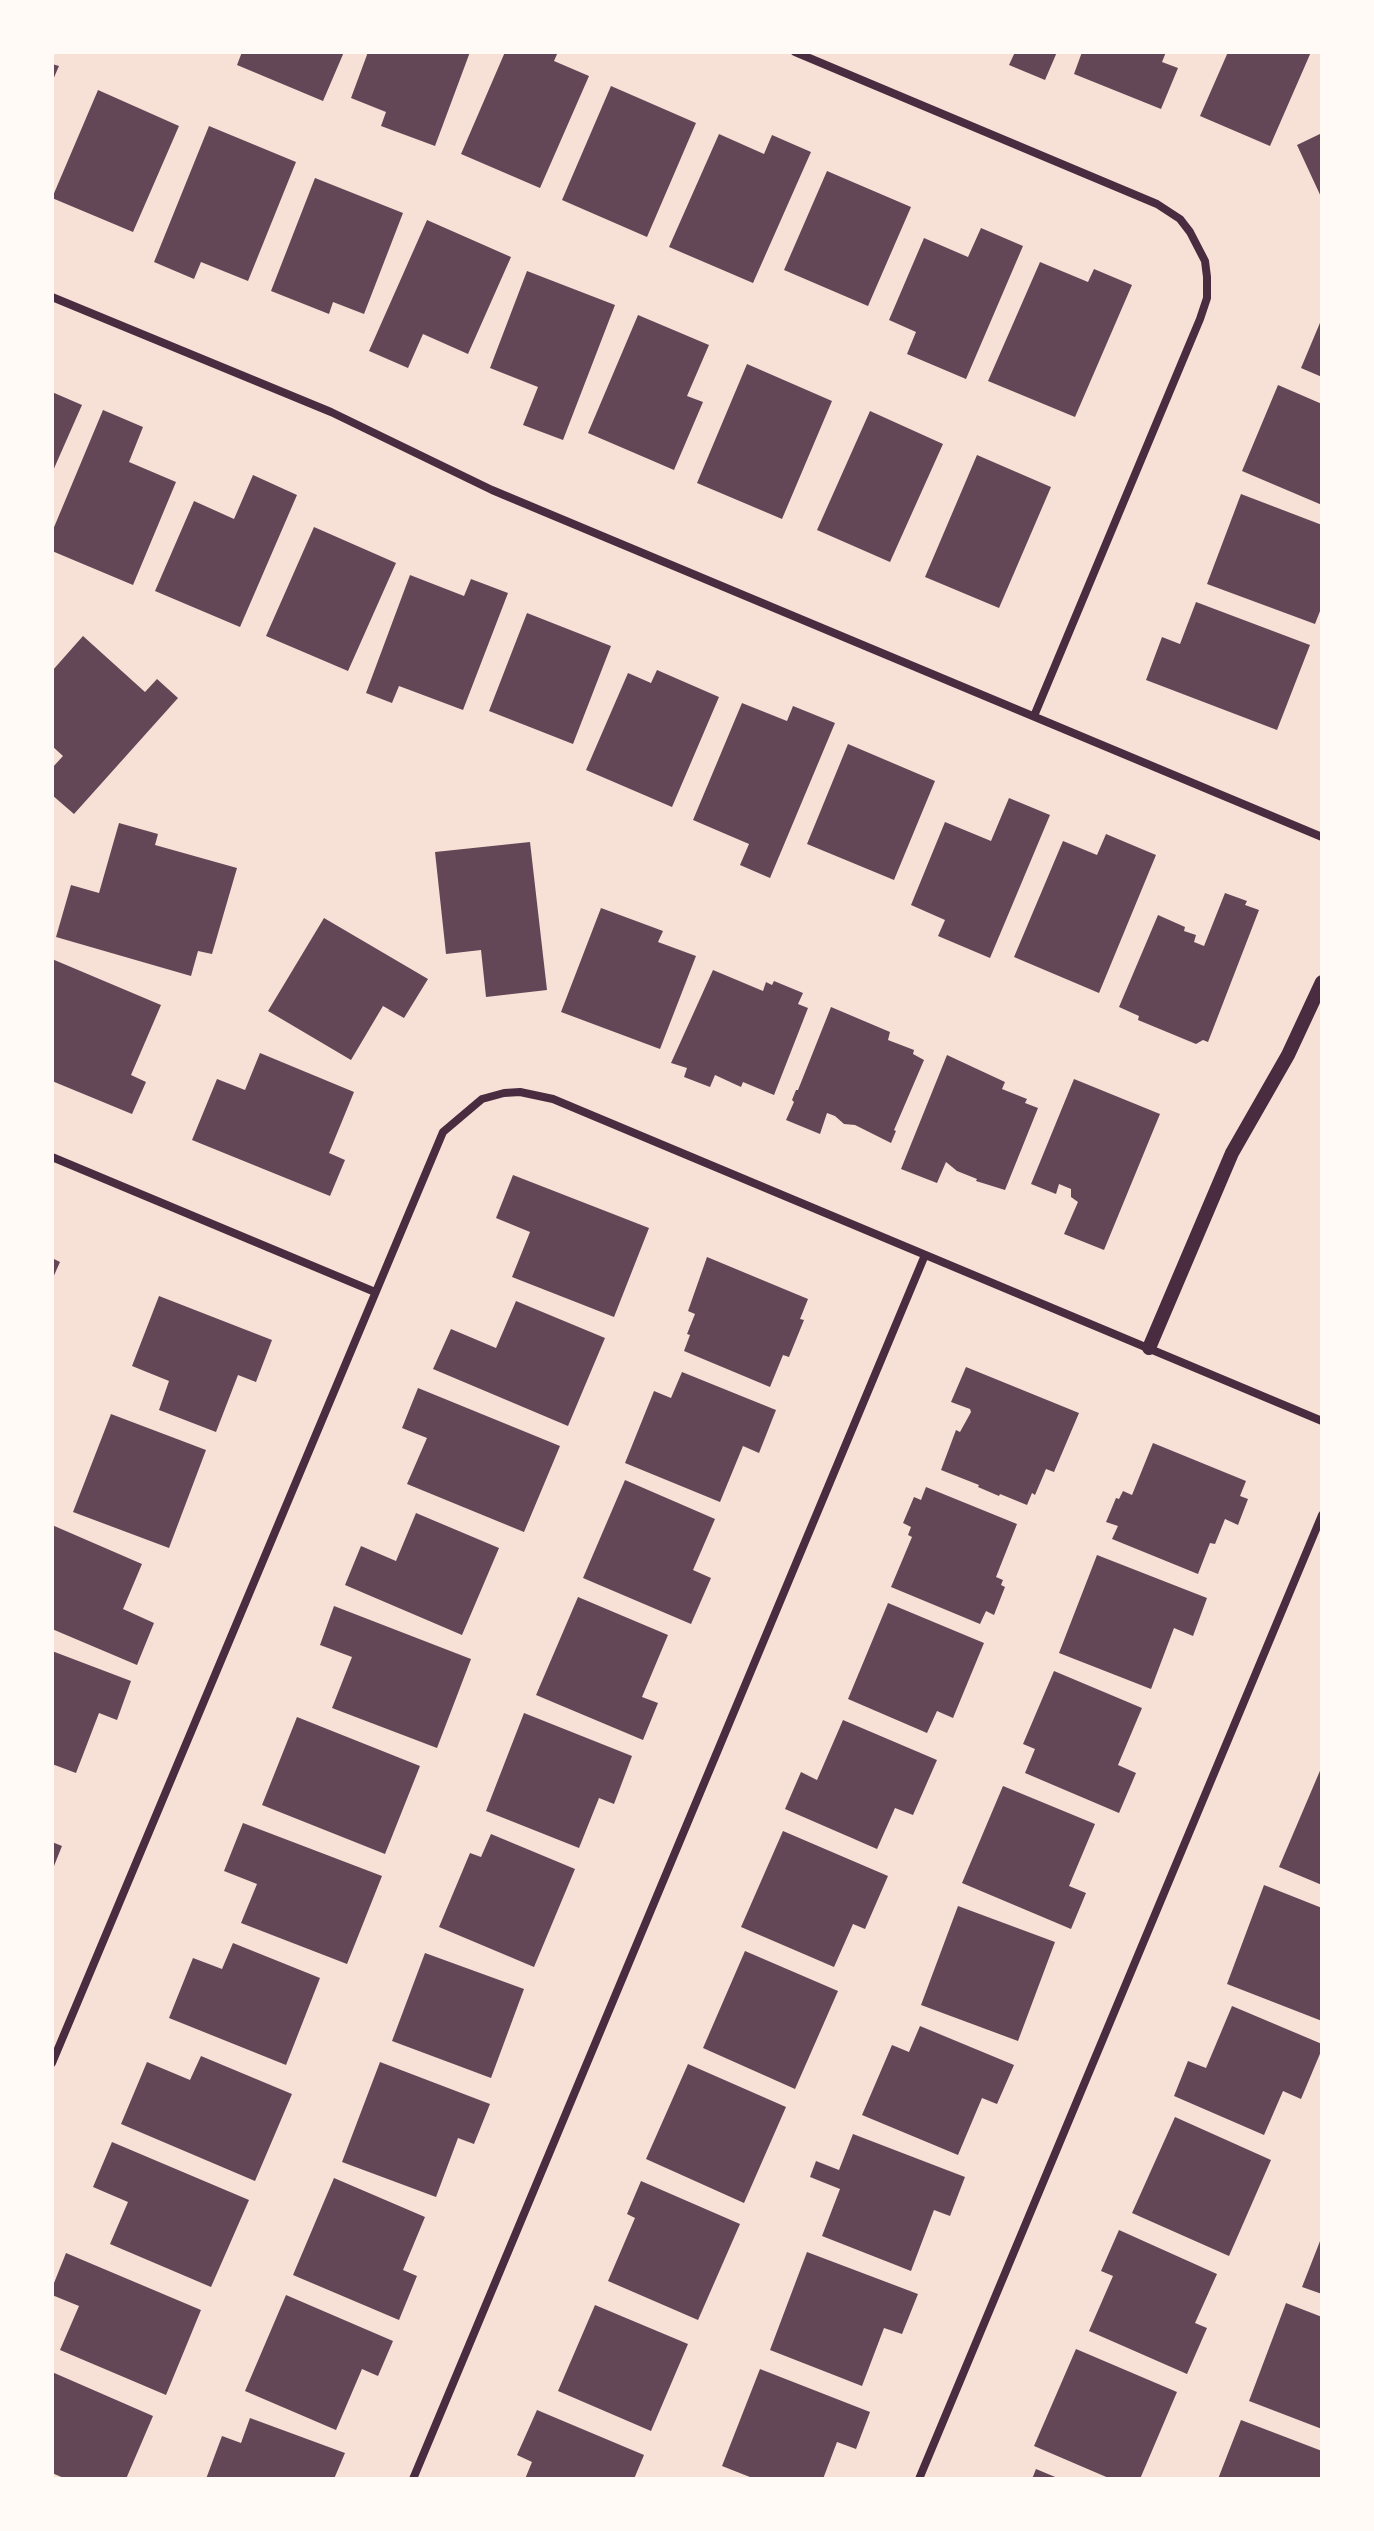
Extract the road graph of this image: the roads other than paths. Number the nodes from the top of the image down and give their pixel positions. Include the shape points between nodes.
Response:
1 (795, 52) edge
2 (52, 297) edge
3 (1034, 716) junction
4 (1322, 837) edge
5 (1322, 982) edge
6 (52, 1157) edge
7 (925, 1255) junction
8 (375, 1292) junction
9 (1149, 1348) junction
10 (1322, 1421) edge
11 (1322, 1515) edge
12 (52, 2063) edge
13 (413, 2479) edge
14 (919, 2479) edge

1 - 3 street via 1157,204 1180,219 1199,246 1207,277 1200,319
2 - 3 street via 331,412 492,490
3 - 4 street
5 - 9 street via 1232,1153
6 - 8 street
7 - 8 street via 542,1095 512,1092 482,1099 443,1132
7 - 9 street
7 - 13 street
8 - 12 street
9 - 10 street
11 - 14 street

